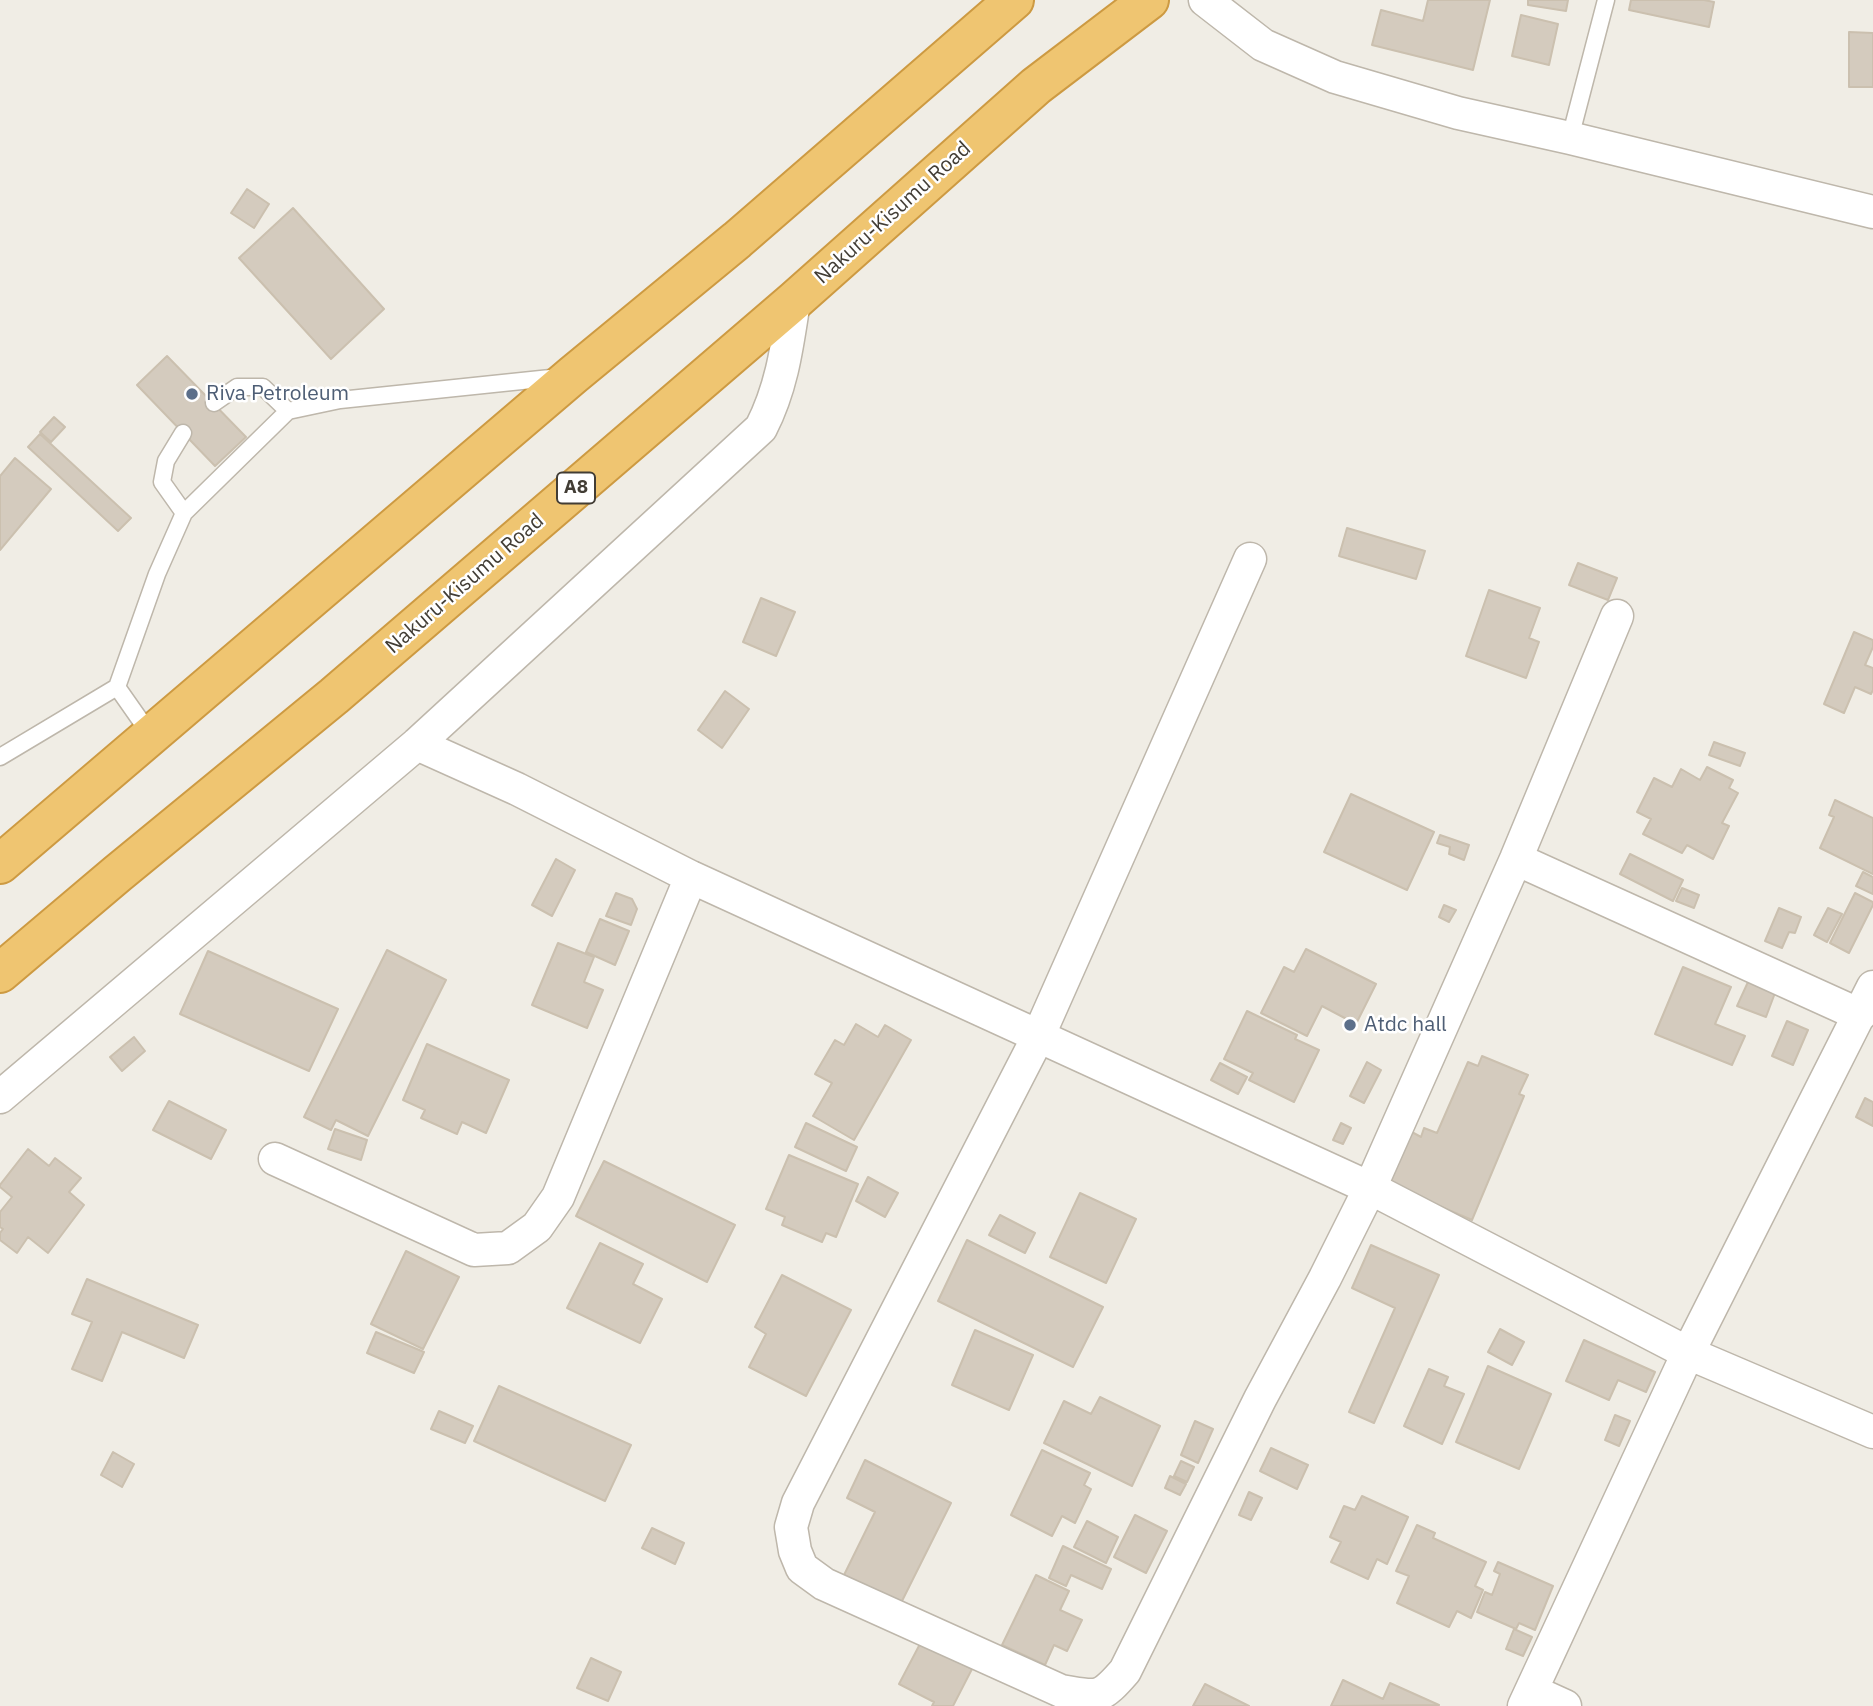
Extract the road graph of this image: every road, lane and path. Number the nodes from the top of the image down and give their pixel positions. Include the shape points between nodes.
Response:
1 (1014, 0) edge
2 (1149, 0) edge
3 (1205, 0) edge
4 (1606, 0) edge
5 (1570, 138) junction
6 (1873, 212) edge
7 (794, 301) junction
8 (573, 375) junction
9 (214, 403) dead end
10 (288, 411) junction
11 (183, 433) dead end
12 (184, 513) junction
13 (1250, 559) dead end
14 (1617, 617) dead end
15 (117, 687) junction
16 (150, 734) junction
17 (416, 744) junction
18 (0, 757) edge
19 (1516, 859) junction
20 (0, 864) edge
21 (691, 877) junction
22 (0, 973) edge
23 (1866, 1001) edge
24 (1038, 1037) junction
25 (0, 1097) edge
26 (275, 1159) dead end
27 (1370, 1188) junction
28 (1688, 1353) junction
29 (1873, 1432) edge
30 (1528, 1699) edge
31 (1564, 1706) edge

1 - 8 highway
2 - 7 highway, Nakuru-Kisumu Road / A8 via 1036,86
3 - 5 street via 1263,45 1335,77 1458,113
4 - 5 lane
5 - 6 street
7 - 17 street via 783,370 761,428
7 - 22 highway, Nakuru-Kisumu Road / A8 via 334,696
8 - 10 lane via 340,400
8 - 16 highway
9 - 10 lane via 237,387 263,387
10 - 12 lane
11 - 12 lane via 166,461 162,482
12 - 15 lane
13 - 24 street
14 - 19 street
15 - 16 lane
15 - 18 lane
16 - 20 highway
17 - 21 street
17 - 25 street
19 - 23 street
19 - 27 street
21 - 24 street
21 - 26 street via 558,1197 537,1227 508,1248 474,1250
23 - 28 street
24 - 27 street
24 - 27 street via 798,1503 791,1527 802,1568 863,1602 1061,1691 1094,1697 1110,1689 1125,1671
27 - 28 street
28 - 29 street
28 - 30 street
30 - 31 street

